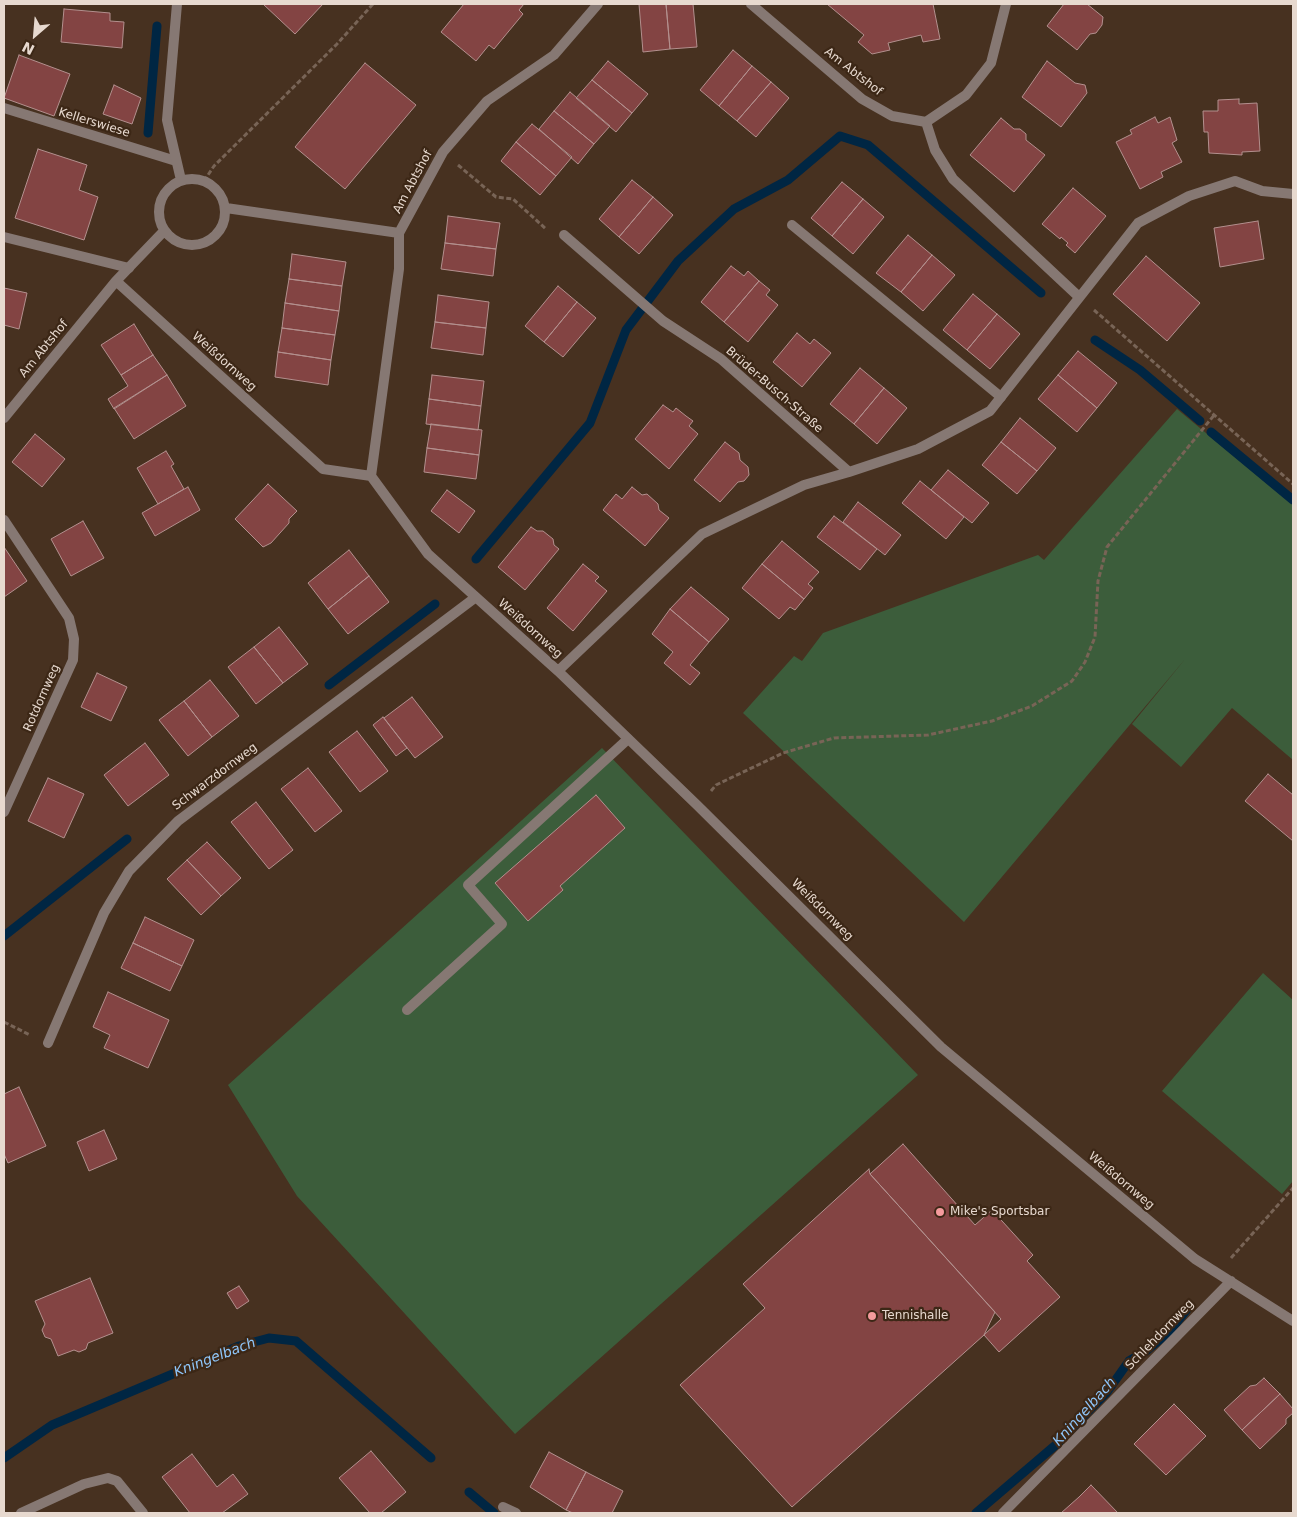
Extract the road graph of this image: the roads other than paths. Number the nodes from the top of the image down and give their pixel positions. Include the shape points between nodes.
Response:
1 (177, 4) edge
2 (598, 4) edge
3 (751, 4) edge
4 (1006, 4) edge
5 (4, 108) edge
6 (926, 122) junction
7 (176, 161) junction
8 (181, 180) junction
9 (1293, 194) edge
10 (226, 208) junction
11 (792, 225) dead end
12 (164, 232) junction
13 (399, 233) junction
14 (564, 235) road end
15 (4, 237) edge
16 (129, 268) junction
17 (116, 281) junction
18 (1078, 296) junction
19 (1001, 397) junction
20 (4, 418) edge
21 (849, 472) junction
22 (371, 476) junction
23 (4, 520) edge
24 (476, 597) junction
25 (558, 671) junction
26 (628, 738) junction
27 (4, 812) edge
28 (407, 1010) dead end
29 (48, 1043) road end
30 (1231, 1281) junction
31 (1293, 1321) edge
32 (503, 1507) dead end
33 (21, 1513) edge
34 (144, 1513) edge
35 (516, 1513) edge
36 (1003, 1513) edge

1 - 7 street via 167,120
2 - 13 street, Am Abtshof via 554,55 487,101 443,152
3 - 6 street, Am Abtshof via 862,99 892,116
4 - 6 street via 990,63 966,95
5 - 7 street, Kellerswiese
6 - 18 street via 935,150 952,179
7 - 8 street
8 - 10 street via 204,181 219,192
8 - 12 street via 168,189 160,202 160,222
9 - 18 street via 1262,191 1235,181 1189,196 1138,223
10 - 12 street via 221,230 204,244 182,244
10 - 13 street, Am Abtshof
11 - 19 street
12 - 16 street, Am Abtshof
13 - 22 street via 399,269
14 - 21 street, Brüder-Busch-Straße via 664,321 721,359
15 - 16 street
16 - 17 street, Am Abtshof
17 - 20 street, Am Abtshof
17 - 22 street, Weißdornweg via 323,470
18 - 19 street
19 - 21 street via 990,411 918,449
21 - 25 street via 804,485 702,534
22 - 24 street, Weißdornweg via 428,554
23 - 27 street, Rotdornweg via 69,618 74,640 73,660
24 - 25 street, Weißdornweg
24 - 29 street, Schwarzdornweg via 178,821 135,865 104,912
25 - 26 street, Weißdornweg
26 - 28 street via 468,885 502,924
26 - 30 street, Weißdornweg via 942,1047 1195,1259
30 - 31 street, Weißdornweg
30 - 36 street, Schlehdornweg
32 - 35 street
33 - 34 street via 84,1484 108,1478 117,1480

